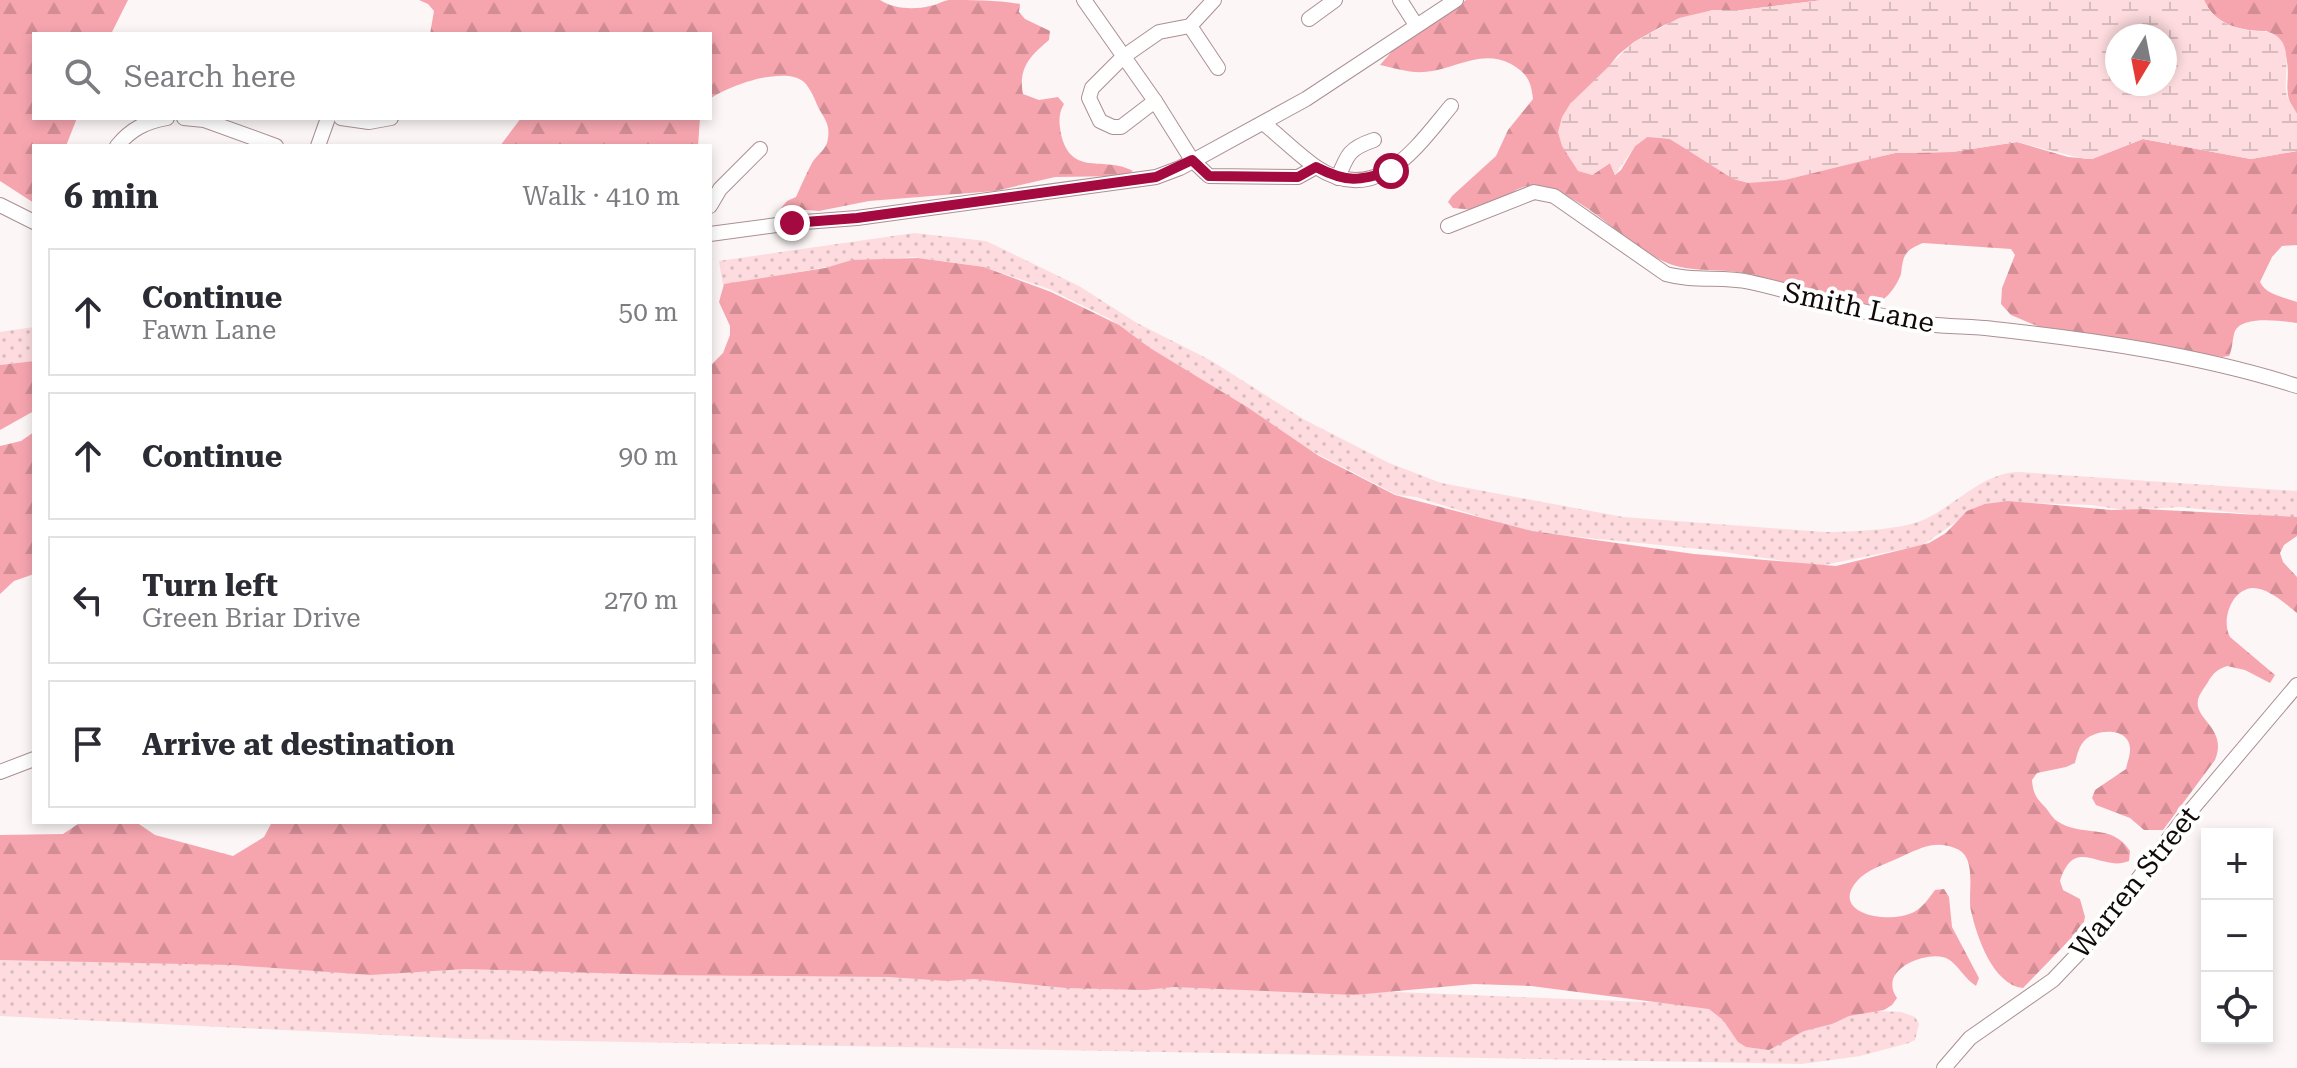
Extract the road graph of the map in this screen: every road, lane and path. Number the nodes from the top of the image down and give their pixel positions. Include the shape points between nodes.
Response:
1 (1084, 0) edge
2 (1214, 0) edge
3 (1335, 0) edge
4 (1400, 0) edge
5 (1456, 0) edge
6 (1309, 19) dead end
7 (1416, 25) junction
8 (1190, 26) junction
9 (1123, 57) junction
10 (1218, 68) dead end
11 (1155, 101) junction
12 (1451, 106) dead end
13 (156, 120) edge
14 (204, 120) edge
15 (327, 120) edge
16 (355, 120) edge
17 (380, 120) edge
18 (1263, 123) junction
19 (1374, 140) dead end
20 (119, 144) edge
21 (270, 144) edge
22 (319, 144) edge
23 (760, 149) dead end
24 (1192, 160) junction
25 (1316, 167) junction
26 (1338, 178) junction
27 (712, 203) edge
28 (0, 205) edge
29 (32, 221) edge
30 (1448, 226) dead end
31 (712, 234) edge
32 (2297, 386) edge
33 (2297, 685) edge
34 (32, 760) edge
35 (0, 772) edge
36 (1944, 1068) edge

1 - 9 street
2 - 8 street
3 - 6 street
4 - 7 street
5 - 7 street
7 - 18 street
8 - 9 street via 1159,32
8 - 10 street
9 - 11 street
9 - 11 street via 1092,88 1089,98 1100,121 1121,127
11 - 24 street
12 - 26 street via 1391,171 1363,180
13 - 20 street via 129,131
14 - 21 street
15 - 22 street
16 - 17 street
18 - 24 street
18 - 25 street
19 - 26 street via 1355,147
23 - 27 street
24 - 25 street via 1209,176 1298,177
24 - 31 street via 1156,177 1079,189
25 - 26 street
28 - 29 street
30 - 32 street, Smith Lane via 1534,192 1554,196 1666,274 1684,279 1724,278 1926,324 2083,341
33 - 36 street, Warren Street via 2182,821 2094,937 2053,980 1987,1026
34 - 35 street

